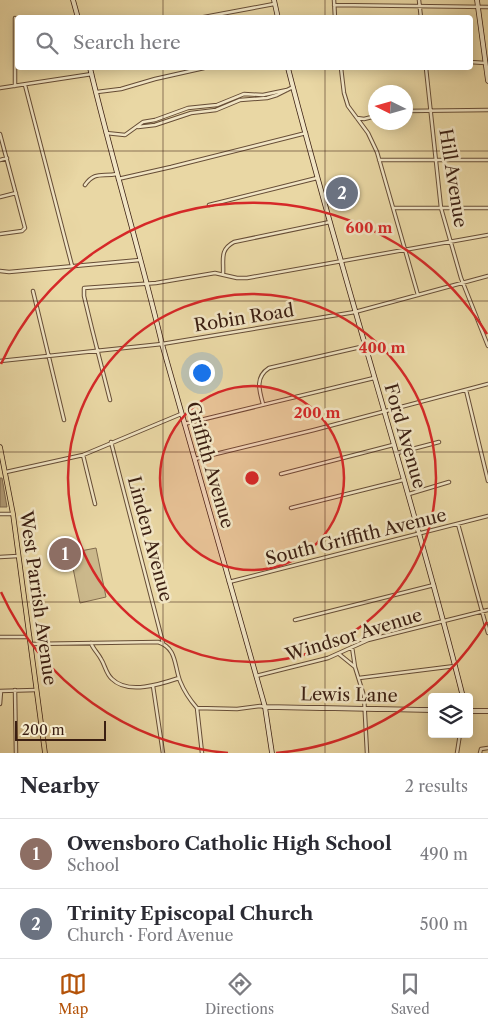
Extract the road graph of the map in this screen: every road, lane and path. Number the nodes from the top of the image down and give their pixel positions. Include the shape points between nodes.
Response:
1 (73, 0) edge
2 (334, 0) edge
3 (419, 0) edge
4 (477, 0) edge
5 (275, 2) edge
6 (334, 5) junction
7 (420, 6) junction
8 (478, 6) junction
9 (488, 7) edge
10 (77, 15) edge
11 (213, 15) edge
12 (277, 15) edge
13 (335, 15) edge
14 (421, 15) edge
15 (473, 62) edge
16 (486, 63) junction
17 (16, 70) edge
18 (91, 70) edge
19 (195, 70) edge
20 (288, 70) edge
21 (341, 70) edge
22 (426, 70) edge
23 (92, 74) junction
24 (488, 81) edge
25 (25, 85) junction
26 (16, 86) junction
27 (292, 87) junction
28 (0, 88) edge
29 (286, 90) junction
30 (97, 92) junction
31 (488, 110) edge
32 (413, 111) edge
33 (430, 111) junction
34 (356, 117) junction
35 (368, 119) edge
36 (368, 121) edge
37 (136, 128) junction
38 (364, 128) junction
39 (106, 133) junction
40 (306, 133) junction
41 (0, 134) edge
42 (7, 158) junction
43 (0, 160) edge
44 (379, 160) junction
45 (435, 160) junction
46 (488, 160) edge
47 (118, 177) junction
48 (318, 178) junction
49 (85, 185) dead end
50 (16, 193) junction
51 (0, 197) edge
52 (209, 205) dead end
53 (393, 208) junction
54 (441, 208) junction
55 (488, 208) edge
56 (330, 222) junction
57 (0, 234) edge
58 (488, 235) edge
59 (451, 242) junction
60 (404, 250) junction
61 (140, 260) junction
62 (341, 261) junction
63 (72, 266) junction
64 (0, 271) edge
65 (223, 274) junction
66 (488, 276) edge
67 (463, 283) junction
68 (147, 284) junction
69 (33, 291) dead end
70 (418, 295) junction
71 (355, 312) junction
72 (162, 344) junction
73 (365, 346) junction
74 (488, 346) edge
75 (97, 351) junction
76 (50, 356) junction
77 (0, 361) edge
78 (374, 378) junction
79 (488, 384) edge
80 (466, 390) junction
81 (110, 400) dead end
82 (263, 404) junction
83 (384, 412) junction
84 (181, 414) junction
85 (64, 420) dead end
86 (184, 424) junction
87 (111, 442) junction
88 (439, 442) dead end
89 (393, 446) junction
90 (0, 447) edge
91 (396, 454) junction
92 (83, 455) junction
93 (194, 459) junction
94 (6, 472) junction
95 (282, 474) dead end
96 (403, 480) junction
97 (488, 481) edge
98 (449, 482) dead end
99 (407, 494) junction
100 (95, 504) dead end
101 (291, 508) dead end
102 (0, 514) edge
103 (13, 514) junction
104 (488, 516) edge
105 (458, 524) junction
106 (419, 534) junction
107 (19, 556) junction
108 (0, 557) edge
109 (229, 582) junction
110 (434, 585) junction
111 (488, 610) edge
112 (482, 611) junction
113 (295, 620) dead end
114 (443, 621) junction
115 (488, 633) edge
116 (0, 637) edge
117 (30, 637) junction
118 (91, 643) junction
119 (163, 643) junction
120 (31, 644) junction
121 (352, 647) junction
122 (339, 654) junction
123 (455, 666) junction
124 (355, 667) junction
125 (256, 676) junction
126 (179, 678) junction
127 (358, 678) junction
128 (153, 686) junction
129 (1, 690) edge
130 (15, 690) junction
131 (37, 690) junction
132 (462, 693) edge
133 (0, 704) edge
134 (265, 707) junction
135 (197, 708) junction
136 (364, 710) junction
137 (428, 710) edge
138 (473, 711) edge
139 (488, 711) edge
140 (459, 738) edge
141 (488, 748) edge
142 (16, 753) edge
143 (45, 753) edge
144 (163, 753) edge
145 (202, 753) edge
146 (272, 753) edge
147 (367, 753) edge
148 (457, 753) edge
149 (480, 753) edge

1 - 10 street
2 - 6 street
3 - 7 street
4 - 8 street
5 - 11 street
5 - 12 street
6 - 7 street
6 - 13 street
7 - 8 street
7 - 14 street
8 - 9 street
8 - 16 street
15 - 16 street
16 - 24 street
17 - 26 street
18 - 23 street, Griffith Avenue
19 - 30 street
20 - 27 street, Ford Avenue
21 - 34 street via 346,100
22 - 33 street, Hill Avenue
23 - 25 street
23 - 30 street, Griffith Avenue
25 - 26 street
25 - 63 street
26 - 28 street
27 - 29 street
27 - 40 street, Ford Avenue
29 - 37 street via 267,98 240,100 216,110 191,113
29 - 37 street via 244,94 216,105 188,108 143,122
30 - 39 street, Griffith Avenue
31 - 33 street
32 - 33 street
33 - 45 street, Hill Avenue
34 - 35 street
34 - 38 street
36 - 38 street
37 - 39 street via 125,135
38 - 44 street via 372,139
39 - 47 street, Griffith Avenue
40 - 47 street via 171,168
40 - 48 street, Ford Avenue
41 - 42 street
42 - 43 street
42 - 50 street
44 - 45 street
44 - 53 street
45 - 46 street
45 - 54 street, Hill Avenue
47 - 49 street via 95,176
47 - 61 street, Griffith Avenue
48 - 52 street
48 - 56 street, Ford Avenue
50 - 51 street
50 - 57 street via 24,230
53 - 54 street
53 - 60 street
54 - 55 street
54 - 59 street, Hill Avenue
56 - 62 street, Ford Avenue
56 - 65 street via 234,242 223,253
58 - 59 street
59 - 60 street
59 - 67 street, Hill Avenue
60 - 62 street
60 - 70 street
61 - 63 street
61 - 68 street, Griffith Avenue
62 - 65 street via 247,278
62 - 71 street, Ford Avenue
63 - 64 street
65 - 68 street
66 - 67 street, Robin Road
67 - 70 street, Robin Road
67 - 74 street, Hill Avenue
68 - 72 street, Griffith Avenue
68 - 75 street via 83,288
69 - 76 street
70 - 71 street, Robin Road
71 - 72 street, Robin Road
71 - 73 street, Ford Avenue
72 - 75 street, Robin Road
72 - 84 street, Griffith Avenue
73 - 78 street, Ford Avenue
73 - 82 street via 269,368 259,379
75 - 76 street, Robin Road
75 - 81 street
76 - 77 street, Robin Road
76 - 85 street
78 - 82 street
78 - 83 street, Ford Avenue
79 - 80 street
80 - 83 street
80 - 97 street
82 - 86 street
83 - 89 street, Ford Avenue
83 - 93 street
84 - 86 street, Griffith Avenue
84 - 87 street
86 - 93 street, Griffith Avenue
87 - 92 street
87 - 119 street, Linden Avenue
88 - 91 street
89 - 91 street, Ford Avenue
89 - 95 street
90 - 94 main road, West Parrish Avenue
91 - 96 street, Ford Avenue
92 - 94 street
92 - 100 street
93 - 109 street, Griffith Avenue
94 - 103 main road, West Parrish Avenue
96 - 99 street, Ford Avenue
96 - 101 street
98 - 99 street
99 - 106 street, Ford Avenue
102 - 103 street
103 - 107 main road, West Parrish Avenue
104 - 105 street, South Griffith Avenue
105 - 106 street, South Griffith Avenue
105 - 112 street
106 - 109 street, South Griffith Avenue
106 - 110 street, Ford Avenue
107 - 108 street
107 - 117 main road, West Parrish Avenue
109 - 125 street, Griffith Avenue
110 - 113 street
110 - 114 street, Ford Avenue
111 - 112 street, Windsor Avenue
112 - 114 street, Windsor Avenue
112 - 115 street
114 - 121 street, Windsor Avenue
114 - 123 street, Ford Avenue
116 - 117 street
117 - 120 main road, West Parrish Avenue
118 - 119 street
118 - 120 street
118 - 128 street via 116,682 129,687
119 - 126 street, Linden Avenue via 174,655
120 - 131 main road, West Parrish Avenue
121 - 122 street, Windsor Avenue
121 - 124 street
122 - 124 street
122 - 125 street, Windsor Avenue
123 - 127 street
123 - 132 street, Ford Avenue
124 - 127 street
125 - 134 street, Griffith Avenue
126 - 128 street
126 - 135 street, Linden Avenue
127 - 136 street via 364,696
128 - 144 street
129 - 130 street
129 - 133 street
130 - 131 street
130 - 142 street
131 - 143 main road, West Parrish Avenue
134 - 135 street
134 - 136 street, Lewis Lane
134 - 146 street, Griffith Avenue
135 - 145 street
136 - 137 street, Lewis Lane
136 - 147 street
138 - 139 street
140 - 148 street
141 - 149 street via 481,748

